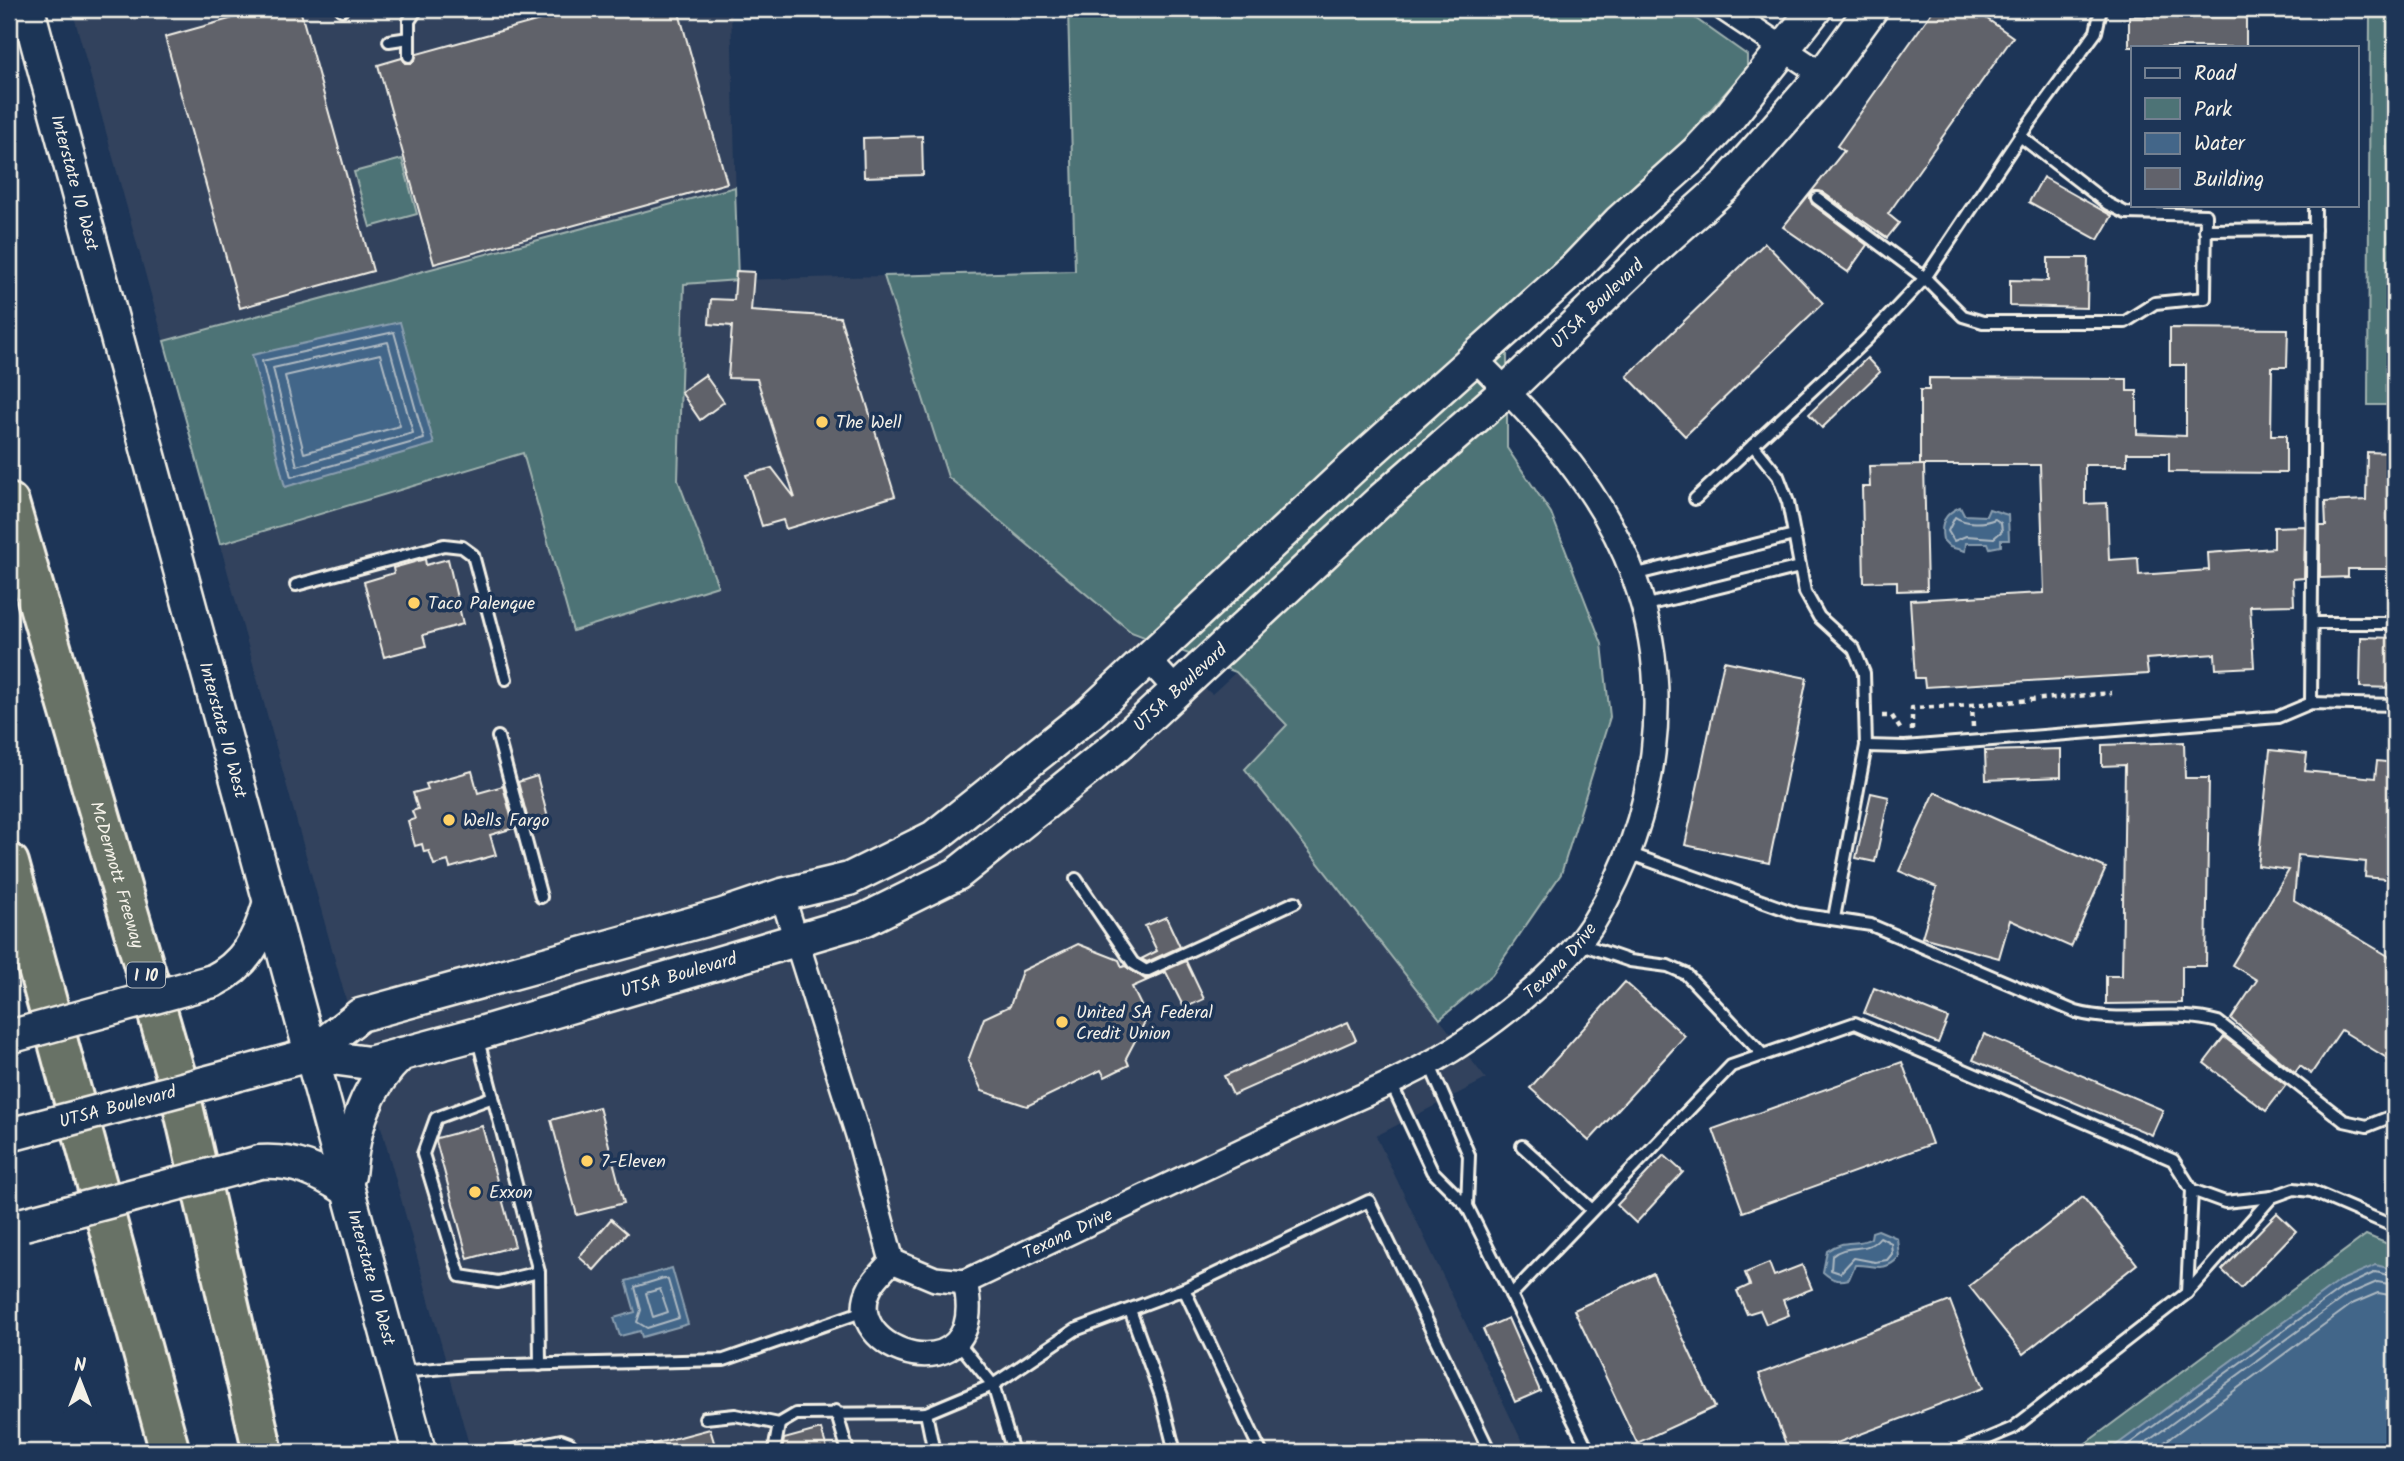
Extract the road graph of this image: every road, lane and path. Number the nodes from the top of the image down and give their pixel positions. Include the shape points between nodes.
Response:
1 (28, 9) edge
2 (417, 9) edge
3 (1724, 9) edge
4 (1815, 9) edge
5 (1871, 9) edge
6 (2101, 9) edge
7 (409, 38) junction
8 (389, 41) dead end
9 (1784, 50) junction
10 (409, 56) dead end
11 (1823, 75) junction
12 (2020, 136) junction
13 (1817, 198) dead end
14 (2315, 206) edge
15 (2315, 229) junction
16 (2205, 230) junction
17 (1925, 278) junction
18 (1474, 358) junction
19 (1507, 390) junction
20 (1753, 445) junction
21 (1695, 499) dead end
22 (9, 503) edge
23 (1794, 535) junction
24 (1800, 567) junction
25 (1633, 575) junction
26 (296, 585) dead end
27 (1643, 606) junction
28 (2312, 623) junction
29 (2395, 623) edge
30 (1148, 659) junction
31 (506, 678) dead end
32 (1177, 691) junction
33 (2112, 693) dead end
34 (2311, 703) junction
35 (1972, 705) junction
36 (2395, 705) edge
37 (1865, 716) junction
38 (498, 737) dead end
39 (1974, 742) junction
40 (1866, 746) junction
41 (1628, 853) junction
42 (9, 863) edge
43 (1076, 880) dead end
44 (782, 895) junction
45 (541, 897) dead end
46 (1295, 902) dead end
47 (269, 905) junction
48 (1834, 918) junction
49 (795, 940) junction
50 (1578, 943) junction
51 (477, 1034) junction
52 (9, 1037) edge
53 (401, 1054) junction
54 (309, 1055) junction
55 (1763, 1055) junction
56 (1429, 1062) junction
57 (1390, 1081) junction
58 (493, 1097) junction
59 (2395, 1115) edge
60 (11, 1135) edge
61 (1522, 1146) dead end
62 (348, 1190) junction
63 (2192, 1190) junction
64 (2272, 1197) junction
65 (1467, 1206) junction
66 (1592, 1210) junction
67 (16, 1227) edge
68 (2395, 1227) edge
69 (891, 1261) junction
70 (539, 1272) junction
71 (965, 1282) junction
72 (1184, 1289) junction
73 (2187, 1293) junction
74 (1511, 1295) junction
75 (867, 1310) junction
76 (1130, 1310) junction
77 (957, 1341) junction
78 (540, 1365) junction
79 (397, 1372) junction
80 (993, 1385) junction
81 (836, 1411) junction
82 (926, 1413) junction
83 (705, 1418) dead end
84 (779, 1424) junction
85 (170, 1452) edge
86 (262, 1452) edge
87 (419, 1452) edge
88 (503, 1452) edge
89 (577, 1452) edge
90 (774, 1452) edge
91 (848, 1452) edge
92 (934, 1452) edge
93 (1013, 1452) edge
94 (1175, 1452) edge
95 (1261, 1452) edge
96 (1489, 1452) edge
97 (1588, 1452) edge
98 (1956, 1452) edge

1 - 47 main road, Interstate 10 West
2 - 7 lane via 409,21
3 - 9 street
4 - 9 main road, UTSA Boulevard
5 - 11 main road, UTSA Boulevard
6 - 12 lane via 2096,32
7 - 8 lane
7 - 10 lane
9 - 11 street
9 - 18 main road, UTSA Boulevard via 1698,151
11 - 19 main road, UTSA Boulevard via 1727,184
12 - 16 lane via 2126,214 2206,215
12 - 17 lane
13 - 17 lane
14 - 15 lane
15 - 16 lane
15 - 28 lane
16 - 17 lane via 2205,298 2155,303 2125,322 1983,322 1963,316
17 - 20 lane
18 - 19 street, Texana Drive
18 - 30 main road, UTSA Boulevard
19 - 25 street, Texana Drive via 1587,486
19 - 32 main road, UTSA Boulevard via 1381,500
20 - 21 lane
20 - 23 lane via 1778,476
22 - 86 highway, McDermott Freeway / I 10 via 176,1076
23 - 24 lane
23 - 25 lane
24 - 27 lane
24 - 37 lane via 1805,592 1819,617 1854,649 1864,673
25 - 27 street, Texana Drive
26 - 31 lane via 444,545 463,547 473,555
27 - 41 street, Texana Drive via 1657,683 1656,743
28 - 29 lane
28 - 34 lane
30 - 32 street
30 - 44 main road, UTSA Boulevard via 1090,713 934,837 849,880
32 - 49 main road, UTSA Boulevard via 1118,745 957,874 864,920
33 - 35 path
34 - 36 lane
34 - 39 lane via 2278,717
35 - 37 path via 1912,708 1911,732 1902,731 1892,716
35 - 39 path
37 - 40 lane
38 - 45 lane
39 - 40 lane
40 - 48 lane
41 - 48 lane via 1798,914
41 - 50 street, Texana Drive via 1595,920
42 - 85 highway
43 - 46 lane via 1133,963 1146,971
44 - 49 street
44 - 54 main road, UTSA Boulevard via 360,1015
47 - 52 main road, bridge via 260,935 231,972 213,981
47 - 54 main road, Interstate 10 West
48 - 59 lane via 1871,925 2097,1018 2197,1016 2218,1022 2344,1121 2367,1126
49 - 51 main road, UTSA Boulevard
49 - 69 street via 858,1135
50 - 55 lane via 1686,974
50 - 56 street, Texana Drive via 1514,1003 1466,1041
51 - 53 main road, UTSA Boulevard
51 - 58 lane
53 - 54 main road, UTSA Boulevard via 369,1063
53 - 62 main road via 376,1081 364,1104 353,1137
54 - 60 main road, UTSA Boulevard, bridge
54 - 62 main road, Interstate 10 West
55 - 63 lane via 1855,1023 2173,1160
55 - 66 lane via 1731,1066
56 - 57 street, Texana Drive
56 - 65 lane via 1469,1156
57 - 65 lane via 1432,1171
57 - 71 street, Texana Drive
58 - 70 lane
58 - 70 lane via 436,1118 423,1154 460,1276 498,1282
61 - 66 lane
62 - 67 main road, bridge via 299,1164 260,1162
62 - 79 main road, Interstate 10 West
63 - 64 lane via 2224,1202
63 - 73 lane
64 - 68 lane via 2294,1189 2311,1191
64 - 73 lane
65 - 74 lane
66 - 74 lane
69 - 71 street via 935,1279
69 - 75 street via 870,1288
70 - 78 lane
71 - 77 street via 968,1321
72 - 76 lane
72 - 95 lane
72 - 96 lane via 1369,1201
73 - 98 lane via 2013,1428
74 - 97 lane
75 - 77 street via 873,1332 897,1350 918,1357 942,1353
75 - 78 lane via 724,1360
76 - 80 lane via 1075,1330
76 - 94 lane via 1161,1396
77 - 80 lane
78 - 79 lane
79 - 87 main road, Interstate 10 West
80 - 82 lane
80 - 93 lane
81 - 82 lane
81 - 84 lane via 796,1414
81 - 91 lane
82 - 92 lane
83 - 84 lane via 735,1415
84 - 90 lane
88 - 89 lane via 561,1440

